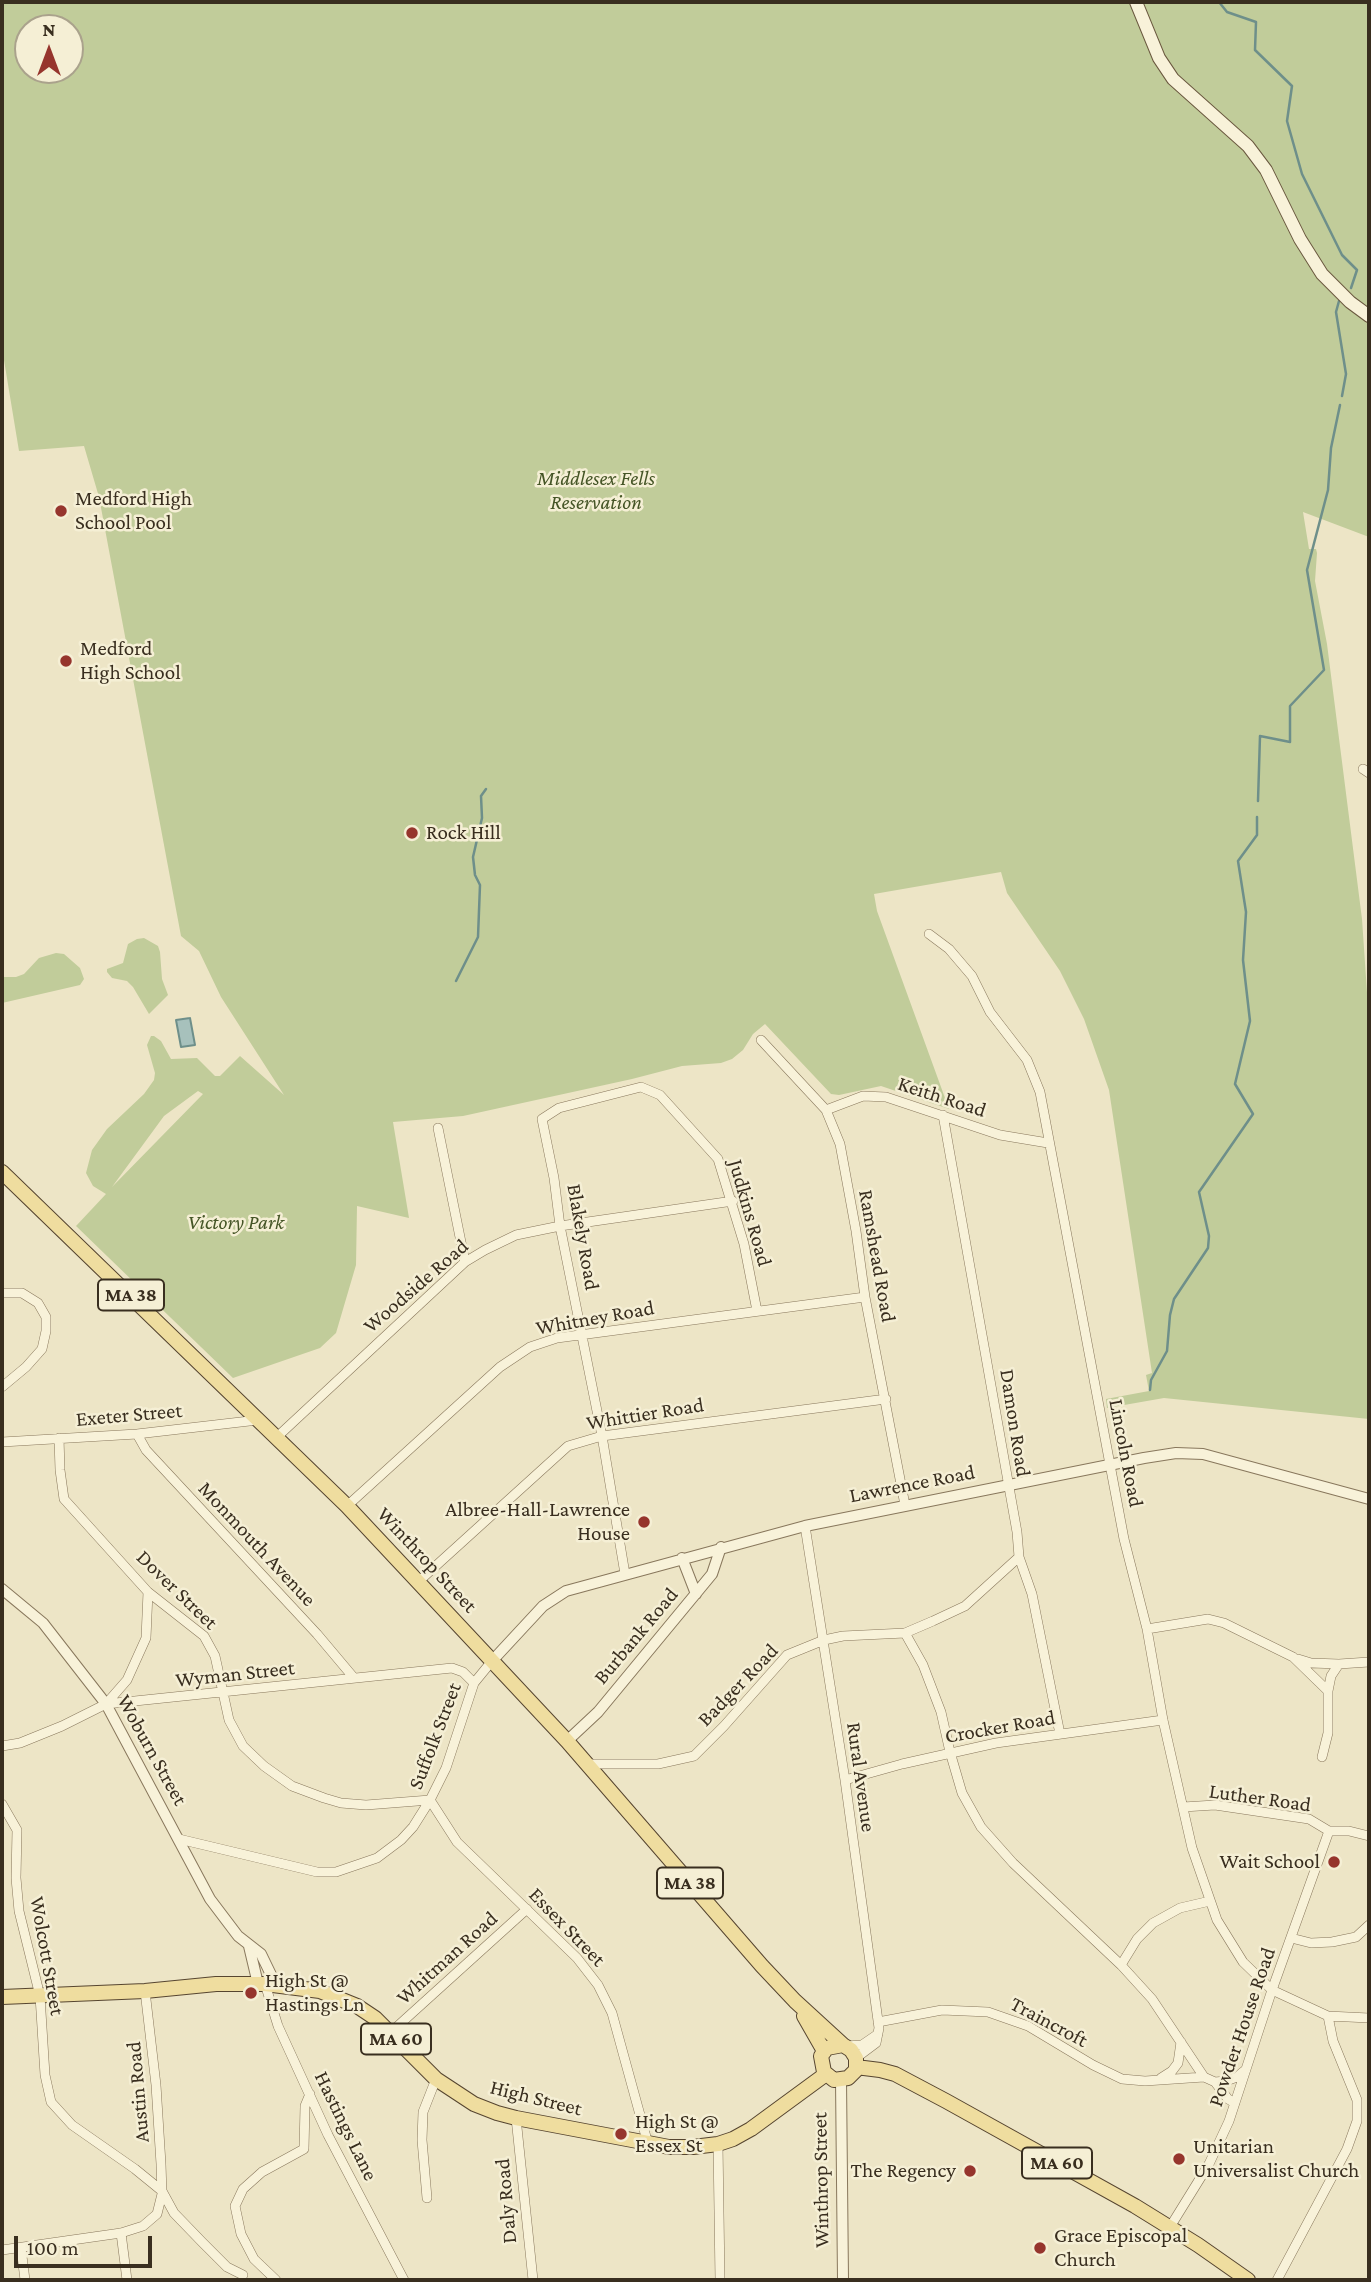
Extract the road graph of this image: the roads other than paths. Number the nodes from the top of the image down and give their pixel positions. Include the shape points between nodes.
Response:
1 (1136, 2) edge
2 (1369, 316) edge
3 (929, 934) dead end
4 (761, 1040) dead end
5 (826, 1110) junction
6 (943, 1115) junction
7 (548, 1116) joint
8 (438, 1128) dead end
9 (1048, 1143) junction
10 (2, 1172) edge
11 (733, 1201) junction
12 (560, 1226) junction
13 (465, 1262) junction
14 (2, 1293) edge
15 (865, 1297) junction
16 (757, 1311) junction
17 (583, 1335) junction
18 (2, 1387) edge
19 (886, 1399) junction
20 (260, 1419) junction
21 (137, 1434) junction
22 (602, 1436) junction
23 (277, 1437) junction
24 (59, 1438) junction
25 (2, 1442) edge
26 (1110, 1464) junction
27 (1008, 1485) junction
28 (1369, 1499) edge
29 (905, 1505) junction
30 (346, 1506) junction
31 (806, 1525) junction
32 (721, 1547) junction
33 (1019, 1557) junction
34 (682, 1558) junction
35 (625, 1574) junction
36 (418, 1582) junction
37 (2, 1589) edge
38 (148, 1592) junction
39 (696, 1594) junction
40 (1147, 1629) junction
41 (905, 1633) junction
42 (824, 1640) junction
43 (1293, 1657) junction
44 (492, 1661) junction
45 (1369, 1662) edge
46 (1339, 1664) junction
47 (354, 1678) junction
48 (474, 1683) junction
49 (1328, 1691) junction
50 (223, 1692) junction
51 (106, 1704) junction
52 (1163, 1720) junction
53 (1059, 1734) junction
54 (567, 1741) junction
55 (2, 1746) edge
56 (950, 1752) junction
57 (1322, 1757) dead end
58 (586, 1764) junction
59 (845, 1780) junction
60 (430, 1800) junction
61 (2, 1804) edge
62 (1183, 1807) junction
63 (1329, 1831) junction
64 (1369, 1836) edge
65 (180, 1839) junction
66 (1210, 1901) junction
67 (527, 1909) junction
68 (1369, 1925) edge
69 (1356, 1937) junction
70 (1291, 1938) junction
71 (1369, 1939) edge
72 (249, 1946) junction
73 (1121, 1965) junction
74 (266, 1984) junction
75 (1272, 1990) junction
76 (145, 1991) junction
77 (40, 1996) junction
78 (2, 1997) edge
79 (795, 2001) junction
80 (1328, 2016) junction
81 (1369, 2018) edge
82 (878, 2022) junction
83 (390, 2033) junction
84 (879, 2033) junction
85 (1181, 2042) junction
86 (843, 2046) junction
87 (824, 2051) junction
88 (856, 2063) junction
89 (1246, 2070) junction
90 (826, 2074) junction
91 (1204, 2077) junction
92 (436, 2079) junction
93 (1159, 2079) junction
94 (841, 2080) junction
95 (1215, 2082) junction
96 (310, 2094) junction
97 (1235, 2103) junction
98 (516, 2118) junction
99 (648, 2144) junction
100 (718, 2144) junction
101 (162, 2191) junction
102 (427, 2198) dead end
103 (1170, 2227) junction
104 (121, 2233) junction
105 (21, 2248) junction
106 (2, 2250) edge
107 (243, 2275) dead end
108 (25, 2280) edge
109 (127, 2280) edge
110 (275, 2280) edge
111 (404, 2280) edge
112 (533, 2280) edge
113 (720, 2280) edge
114 (843, 2280) edge
115 (1248, 2280) edge
116 (1278, 2280) edge

1 - 2 main road via 1159,58 1173,79 1248,146 1266,170 1314,263
3 - 9 street, Lincoln Road via 972,976 990,1012 1027,1060 1040,1092
4 - 5 street, Ramshead Road
5 - 6 street, Keith Road via 863,1096 886,1097
5 - 15 street, Ramshead Road via 840,1144
6 - 9 street, Keith Road via 1000,1135
6 - 27 street, Damon Road
7 - 11 street, Judkins Road via 559,1108 641,1087 660,1095 718,1159
7 - 12 street, Blakely Road via 542,1119
8 - 13 street
9 - 26 street, Lincoln Road
10 - 20 main road, Winthrop Street / MA 38
11 - 12 street, Woodside Road
11 - 16 street, Judkins Road
12 - 13 street, Woodside Road via 516,1235
12 - 17 street, Blakely Road
13 - 23 street, Woodside Road
14 - 18 street via 22,1293 38,1303 46,1317 46,1331 41,1349
15 - 16 street, Whitney Road
15 - 19 street, Ramshead Road
16 - 17 street, Whitney Road
17 - 22 street, Blakely Road
17 - 30 street, Whitney Road via 530,1347 500,1367
19 - 22 street, Whittier Road
19 - 29 street, Ramshead Road
20 - 21 street, Exeter Street
20 - 23 main road, Winthrop Street / MA 38
21 - 24 street, Exeter Street
21 - 47 street, Monmouth Avenue via 146,1450
22 - 35 street, Blakely Road
22 - 36 street, Whittier Road via 568,1446
23 - 30 main road, Winthrop Street / MA 38
24 - 25 street, Exeter Street
24 - 38 street, Dover Street via 64,1499
26 - 27 street, Lawrence Road
26 - 28 street, Lawrence Road via 1176,1453 1203,1454
26 - 40 street, Lincoln Road
27 - 29 street, Lawrence Road
27 - 33 street, Damon Road
29 - 31 street, Lawrence Road
30 - 36 main road, Winthrop Street / MA 38
31 - 32 street, Lawrence Road
31 - 42 street, Rural Avenue
32 - 34 street, Lawrence Road
32 - 39 street, Burbank Road via 712,1574
33 - 41 street, Badger Road via 965,1606
33 - 53 street, Damon Road via 1032,1594
34 - 35 street, Lawrence Road
34 - 39 street
35 - 44 street, Lawrence Road via 553,1598
36 - 44 main road, Winthrop Street / MA 38
37 - 51 street, Woburn Street via 43,1623
38 - 50 street, Dover Street via 204,1636 215,1656
38 - 51 street via 146,1638 127,1680
39 - 54 street, Burbank Road via 598,1712
40 - 43 street via 1208,1619
40 - 52 street, Lincoln Road
41 - 42 street, Badger Road
41 - 56 street via 941,1712
42 - 58 street, Badger Road via 787,1655 694,1756 658,1764
42 - 59 street, Rural Avenue
43 - 46 street
43 - 49 street
44 - 48 street, Suffolk Street
44 - 54 main road, Winthrop Street / MA 38
45 - 46 street
46 - 49 street
47 - 48 street, Wyman Street via 452,1668
47 - 50 street, Wyman Street
48 - 60 street, Suffolk Street via 446,1768
49 - 57 street via 1328,1733
50 - 51 street, Wyman Street
50 - 60 street, Dover Street via 229,1720 243,1746 292,1786 341,1803
51 - 55 street, Wyman Street via 31,1739
51 - 65 street, Woburn Street
52 - 53 street, Crocker Road
52 - 62 street, Lincoln Road
53 - 56 street, Crocker Road
54 - 58 main road, Winthrop Street / MA 38
56 - 59 street, Crocker Road
56 - 73 street via 962,1793 981,1827
58 - 79 main road, Winthrop Street / MA 38
59 - 82 street, Rural Avenue
60 - 65 street, Suffolk Street via 401,1840 377,1858 336,1872 297,1869
60 - 67 street, Essex Street via 457,1842
61 - 77 street, Wolcott Street via 17,1830 19,1911
62 - 63 street, Luther Road via 1214,1805 1309,1819
62 - 66 street, Lincoln Road
63 - 64 street, Luther Road
63 - 70 street, Powder House Road
65 - 72 street, Woburn Street via 210,1899
66 - 73 street via 1180,1908 1153,1923
66 - 75 street, Lincoln Road via 1233,1948 1252,1974
67 - 83 street, Whitman Road
67 - 99 street, Essex Street via 598,1985 612,2013
68 - 69 street
69 - 70 street via 1311,1943
69 - 71 street
70 - 75 street, Powder House Road
72 - 74 street
72 - 74 street, Woburn Street via 261,1954
73 - 85 street via 1152,1999
74 - 76 main road, High Street / MA 60
74 - 83 main road, High Street / MA 60 via 298,1986 338,1997 375,2018
74 - 96 street, Hastings Lane via 278,2026
75 - 80 street, Lincoln Road
75 - 89 street, Powder House Road
76 - 77 main road, High Street / MA 60
76 - 101 street, Austin Road
77 - 78 main road, High Street / MA 60
77 - 101 street, Wolcott Street via 51,2102 72,2125
79 - 86 main road, Winthrop Street
79 - 87 main road, Winthrop Street / MA 38
80 - 81 street
80 - 116 street via 1333,2041 1355,2092 1357,2121 1347,2149
82 - 84 street, Rural Avenue
82 - 93 street, Traincroft via 943,2010 988,2012 1028,2026 1113,2076
83 - 92 main road, High Street / MA 60
84 - 86 street via 862,2045
84 - 88 street via 874,2046
85 - 91 street
85 - 93 street via 1178,2063
86 - 87 main road
86 - 88 main road via 851,2050
87 - 90 main road, MA 38 via 821,2064
88 - 94 main road via 852,2075
88 - 103 main road, MA 60 via 912,2083
89 - 95 street via 1231,2080
89 - 97 street, Powder House Road
90 - 94 main road
90 - 100 main road, High Street / MA 60 via 751,2129
91 - 93 street, Traincroft
91 - 95 street, Traincroft
92 - 98 main road, High Street / MA 60 via 474,2104
92 - 102 street via 423,2112
94 - 114 street, Winthrop Street
95 - 97 street, Traincroft
96 - 110 street via 305,2106 304,2149 262,2172 243,2189 235,2206 241,2234 254,2259
96 - 111 street, Hastings Lane
97 - 103 street, Powder House Road via 1209,2164
98 - 99 main road, High Street / MA 60
98 - 112 street, Daly Road
99 - 100 main road, High Street / MA 60
100 - 113 street
101 - 104 street via 157,2214 143,2226
101 - 107 street via 174,2213 228,2267
103 - 115 main road, MA 60
104 - 105 street
104 - 109 street
105 - 106 street
105 - 108 street

